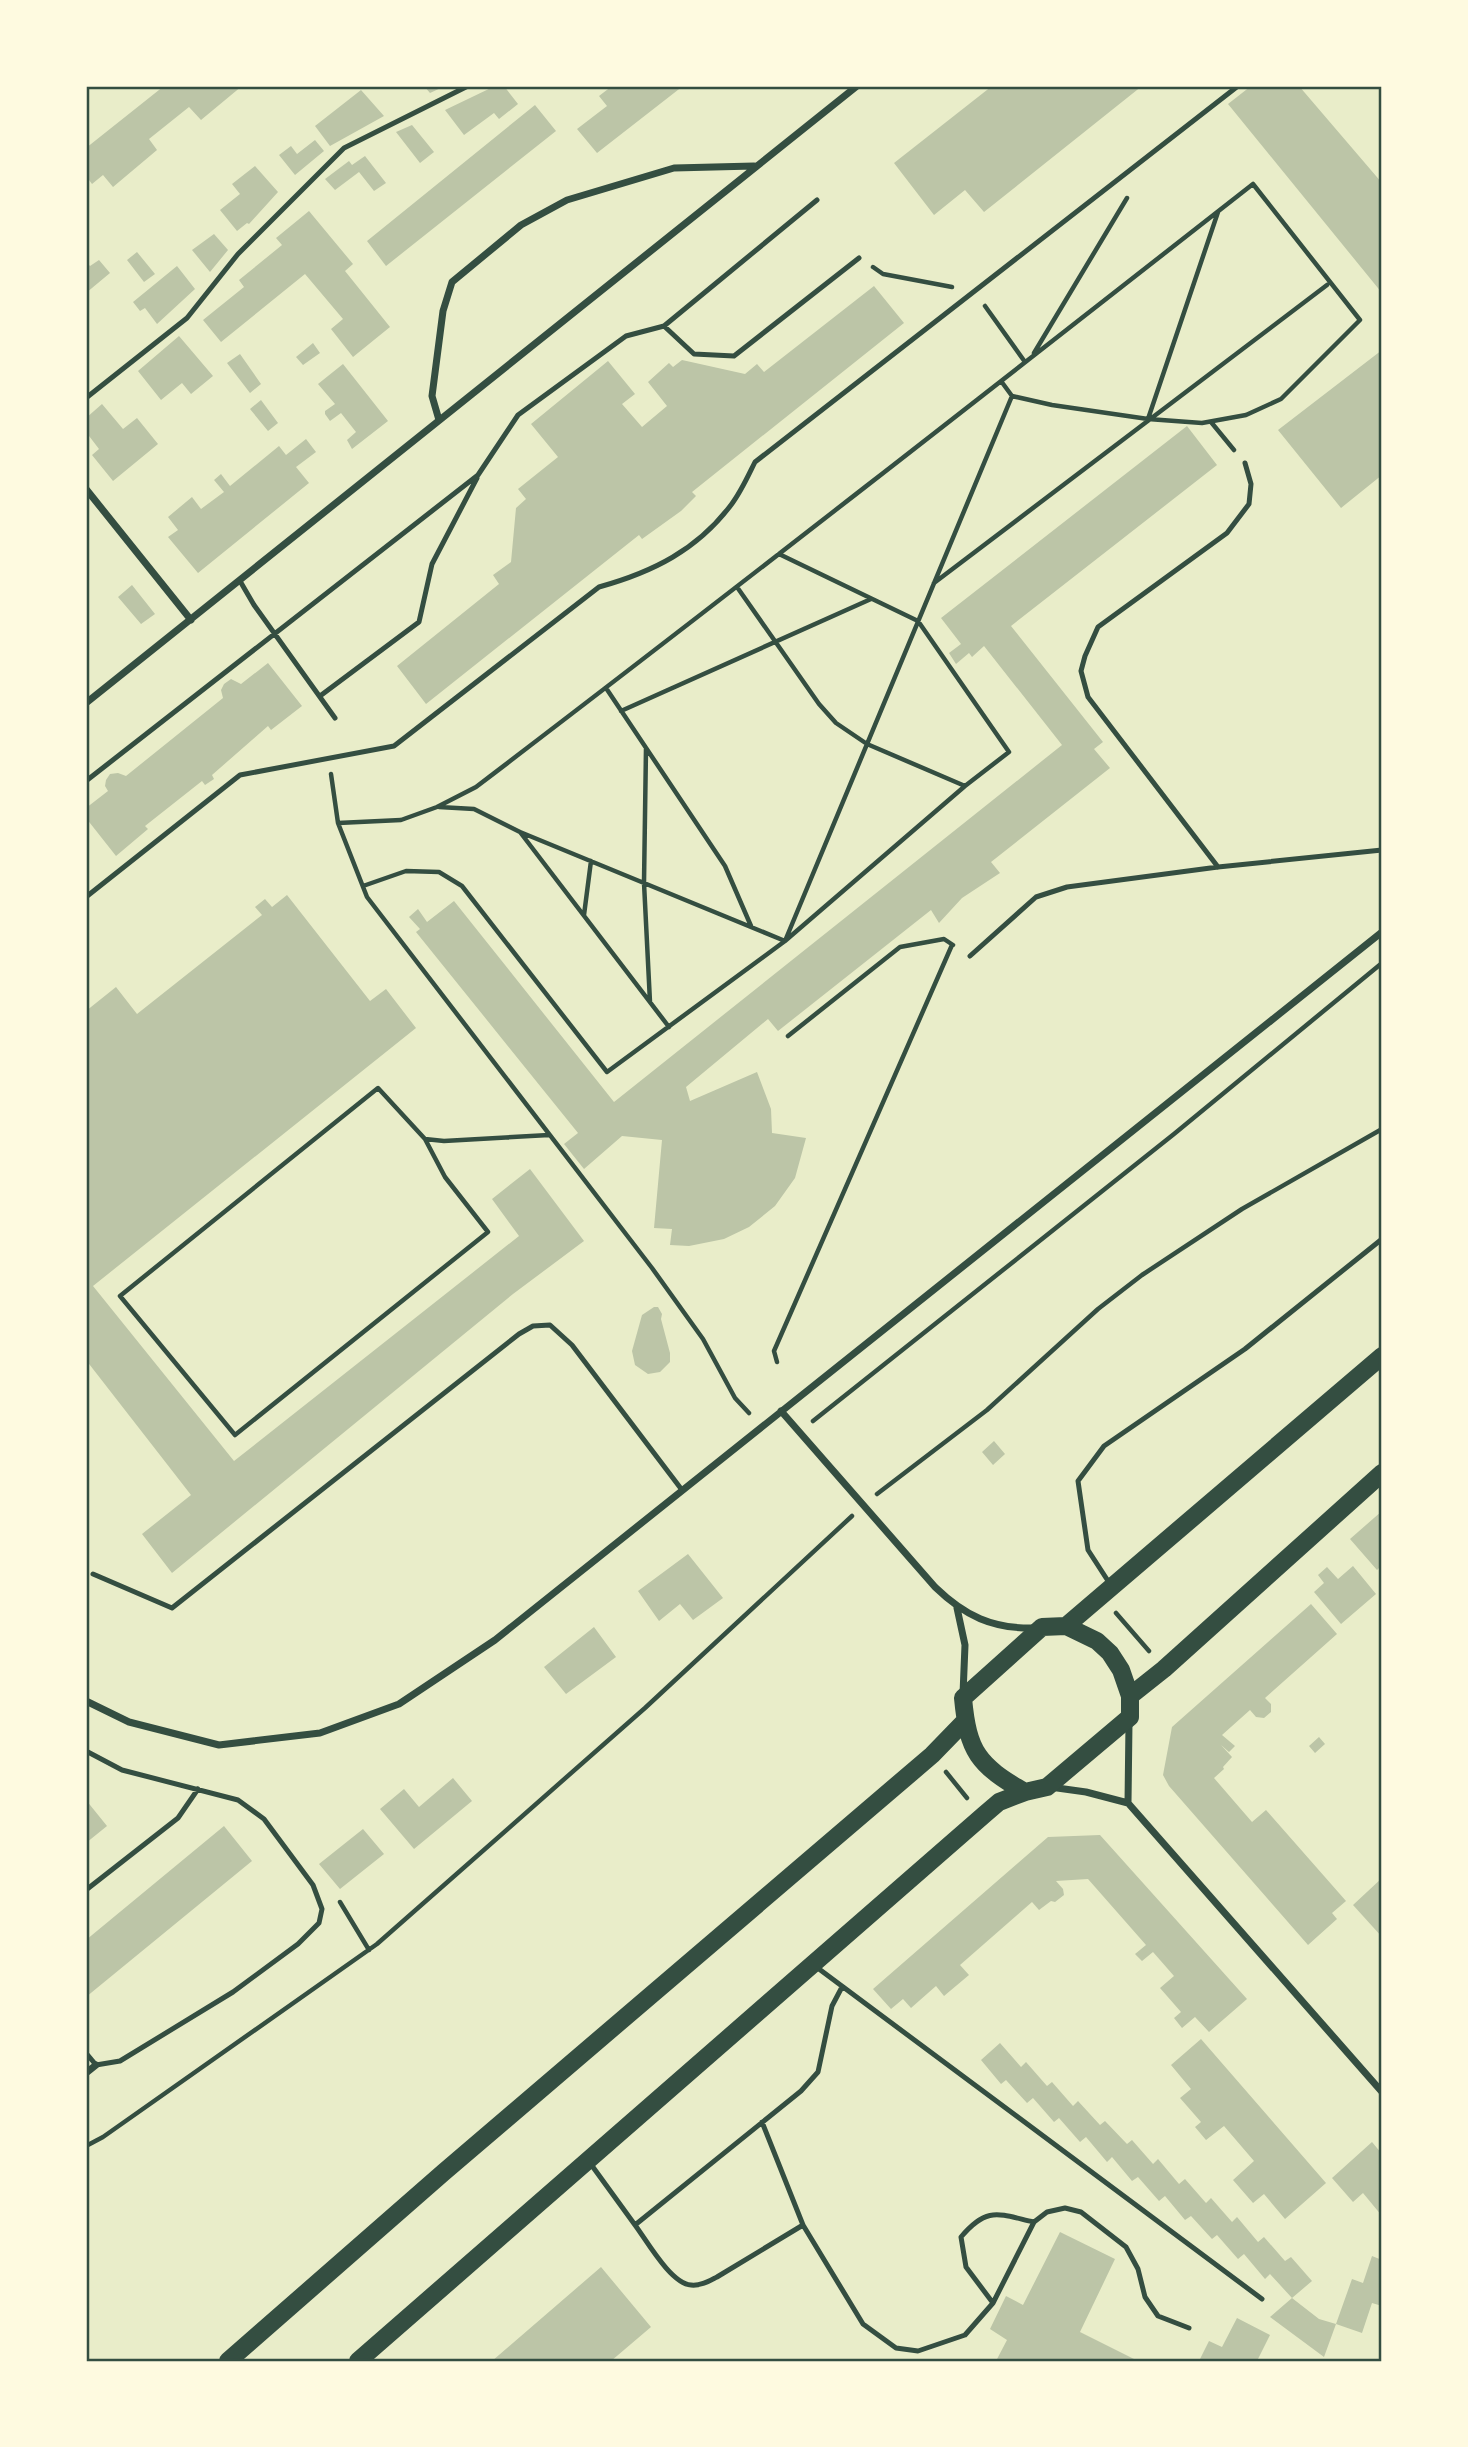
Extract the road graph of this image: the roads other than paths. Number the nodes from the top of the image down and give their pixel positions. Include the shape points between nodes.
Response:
1 (468, 86) edge
2 (857, 86) edge
3 (1238, 86) edge
4 (755, 166) junction
5 (817, 200) dead end
6 (859, 258) dead end
7 (664, 326) junction
8 (86, 398) edge
9 (439, 421) junction
10 (1245, 463) road end
11 (478, 475) junction
12 (86, 489) edge
13 (240, 581) junction
14 (191, 620) junction
15 (275, 634) junction
16 (320, 696) junction
17 (86, 703) edge
18 (335, 718) dead end
19 (86, 781) edge
20 (1382, 850) edge
21 (1218, 867) junction
22 (86, 897) edge
23 (1382, 932) edge
24 (970, 956) road end
25 (1382, 1239) edge
26 (1382, 1356) edge
27 (781, 1411) junction
28 (1382, 1472) edge
29 (682, 1490) junction
30 (93, 1574) dead end
31 (1107, 1592) junction
32 (957, 1608) junction
33 (1066, 1626) junction
34 (1042, 1627) junction
35 (1130, 1696) junction
36 (963, 1698) junction
37 (86, 1701) edge
38 (1129, 1717) junction
39 (965, 1721) junction
40 (86, 1751) edge
41 (1047, 1787) junction
42 (198, 1789) junction
43 (1024, 1792) junction
44 (1128, 1803) junction
45 (86, 1890) edge
46 (812, 1965) junction
47 (842, 1987) junction
48 (86, 2053) edge
49 (96, 2065) junction
50 (86, 2073) edge
51 (1382, 2092) edge
52 (762, 2122) junction
53 (588, 2160) junction
54 (1034, 2222) junction
55 (635, 2225) junction
56 (803, 2225) junction
57 (1262, 2299) dead end
58 (993, 2303) junction
59 (1189, 2328) dead end
60 (228, 2361) edge
61 (358, 2361) edge

1 - 8 lane via 344,148 238,254 187,318
2 - 4 street
3 - 22 lane via 755,462 733,503 712,528 678,555 636,577 599,587 394,746 240,775
4 - 9 street
4 - 9 street via 674,168 567,200 521,225 452,282 443,311 432,396
5 - 7 lane
6 - 7 lane via 734,356 694,354
7 - 11 lane via 626,336 518,415
9 - 13 street
10 - 21 lane via 1251,484 1249,504 1227,533 1098,627 1081,671 1088,697
11 - 15 lane
11 - 16 lane via 432,564 419,622
12 - 14 street
13 - 14 street
13 - 15 lane
14 - 17 street
15 - 16 lane
15 - 19 lane
16 - 18 lane
20 - 21 lane
21 - 24 lane via 1068,887 1036,897
23 - 27 street
25 - 31 lane via 1245,1349 1104,1446 1078,1481 1088,1550
26 - 31 main road
27 - 29 street
27 - 32 street
28 - 35 main road
29 - 30 lane via 572,1345 550,1325 533,1326 172,1608
29 - 37 street via 495,1640 399,1703 320,1733 219,1745 129,1722
31 - 33 main road
32 - 34 street via 1016,1628
32 - 36 street via 964,1645
33 - 34 main road
33 - 35 main road via 1110,1653
34 - 36 main road
35 - 38 main road
36 - 39 main road
38 - 41 main road
38 - 44 street
39 - 43 main road via 978,1756
39 - 60 main road via 932,1755
40 - 42 lane via 122,1770
41 - 43 main road
41 - 44 street
42 - 45 lane via 178,1818
42 - 49 lane via 238,1800 264,1819 313,1885 322,1909 319,1923 233,1992 120,2061
43 - 46 main road via 999,1802
44 - 51 street
46 - 47 lane
46 - 53 main road
47 - 52 lane via 832,2006 818,2072
47 - 57 lane
48 - 49 lane
49 - 50 street
52 - 55 lane
52 - 56 lane
53 - 55 lane
53 - 61 main road
54 - 58 lane
54 - 58 lane via 993,2213 973,2222 961,2237 966,2267
54 - 59 lane via 1047,2212 1065,2208 1081,2213 1126,2247 1145,2297 1158,2316
55 - 56 lane via 672,2276 689,2285 718,2277
56 - 58 lane via 863,2324 896,2348 918,2351 965,2334

